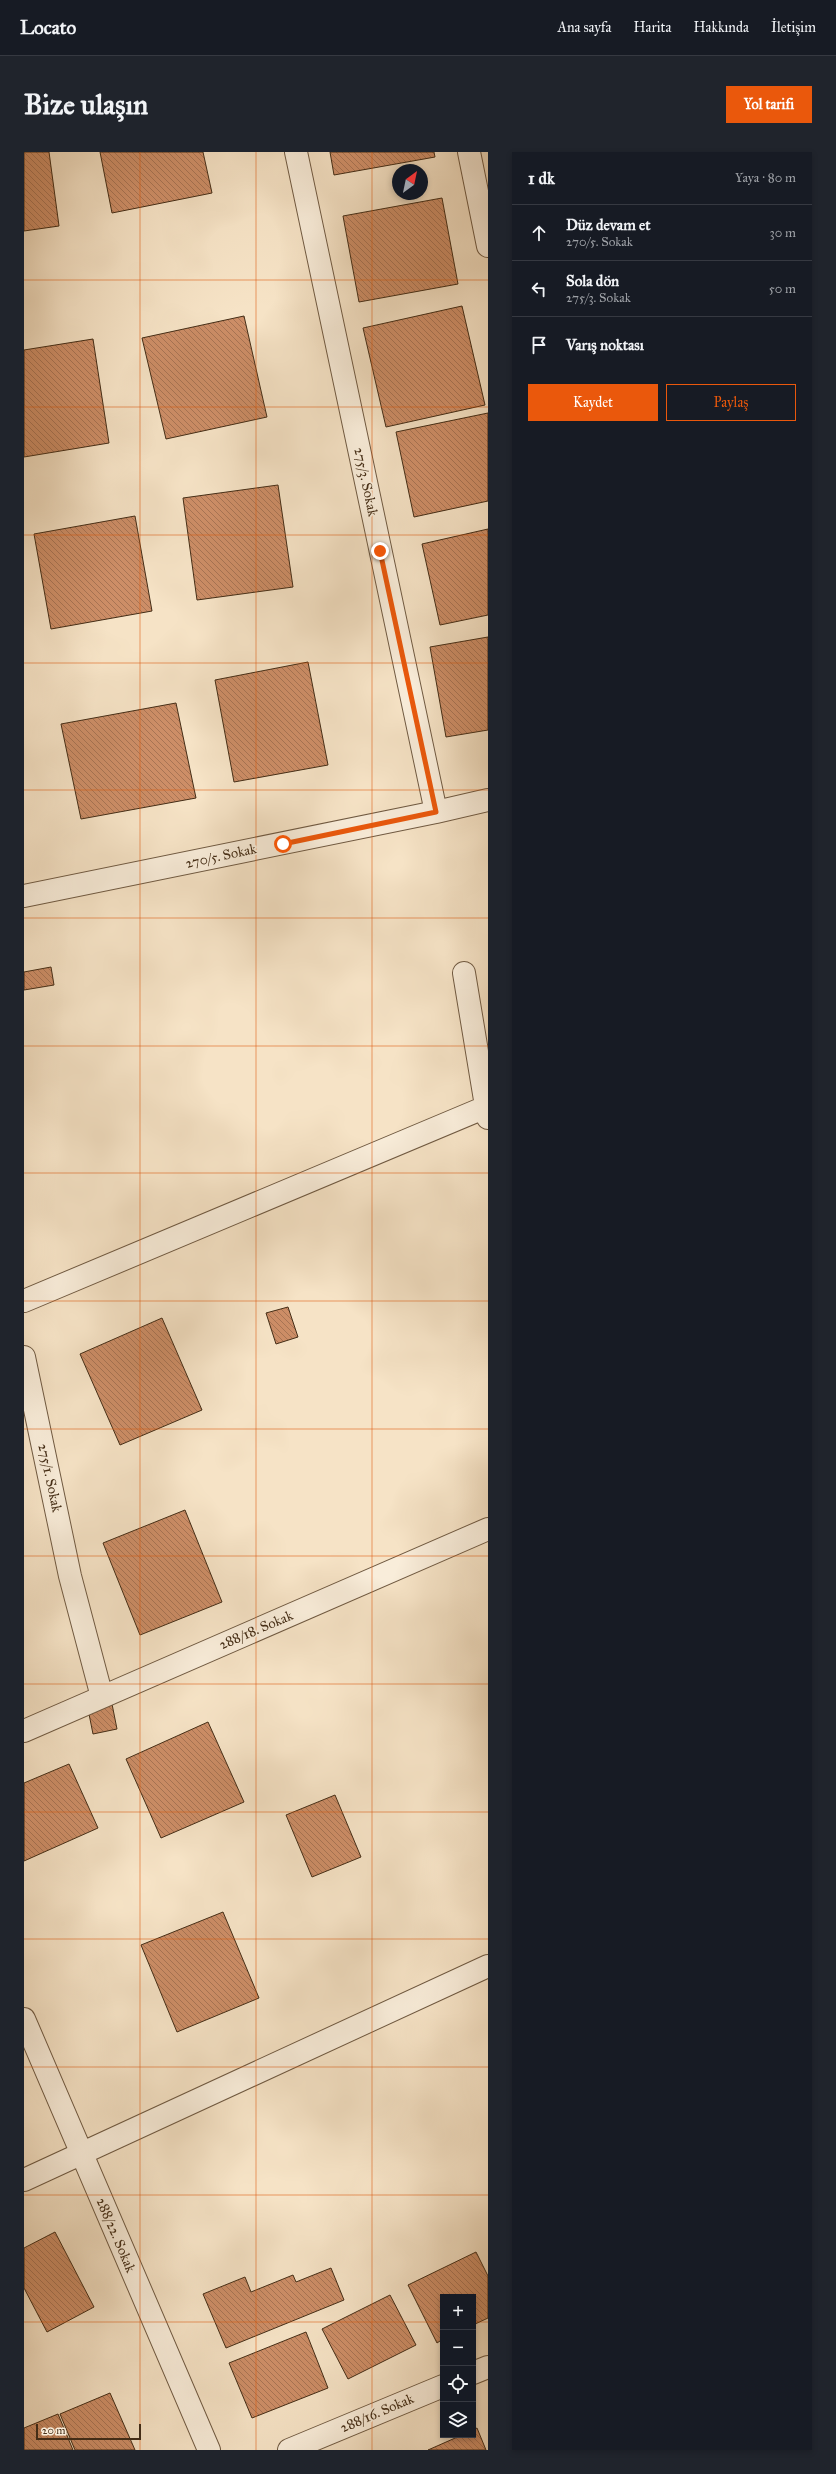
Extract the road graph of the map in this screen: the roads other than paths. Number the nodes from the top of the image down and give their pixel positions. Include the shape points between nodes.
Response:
1 (296, 152) edge
2 (469, 152) edge
3 (488, 246) edge
4 (488, 800) edge
5 (436, 812) junction
6 (24, 896) edge
7 (464, 974) dead end
8 (487, 1112) edge
9 (24, 1301) edge
10 (24, 1356) edge
11 (488, 1529) edge
12 (102, 1697) junction
13 (24, 1731) edge
14 (488, 1966) edge
15 (24, 2019) edge
16 (82, 2155) junction
17 (24, 2180) edge
18 (488, 2367) edge
19 (476, 2372) edge
20 (440, 2387) edge
21 (209, 2450) edge
22 (289, 2450) edge

1 - 5 street, 275/3. Sokak
2 - 3 street
4 - 5 street, 270/5. Sokak
5 - 6 street, 270/5. Sokak
7 - 8 street
8 - 9 street
10 - 12 street, 275/1. Sokak via 70,1576
11 - 12 street, 288/18. Sokak
12 - 13 street, 288/18. Sokak
14 - 16 street
15 - 16 street, 288/22. Sokak
16 - 17 street
16 - 21 street, 288/22. Sokak
18 - 19 street
20 - 22 street, 288/16. Sokak

